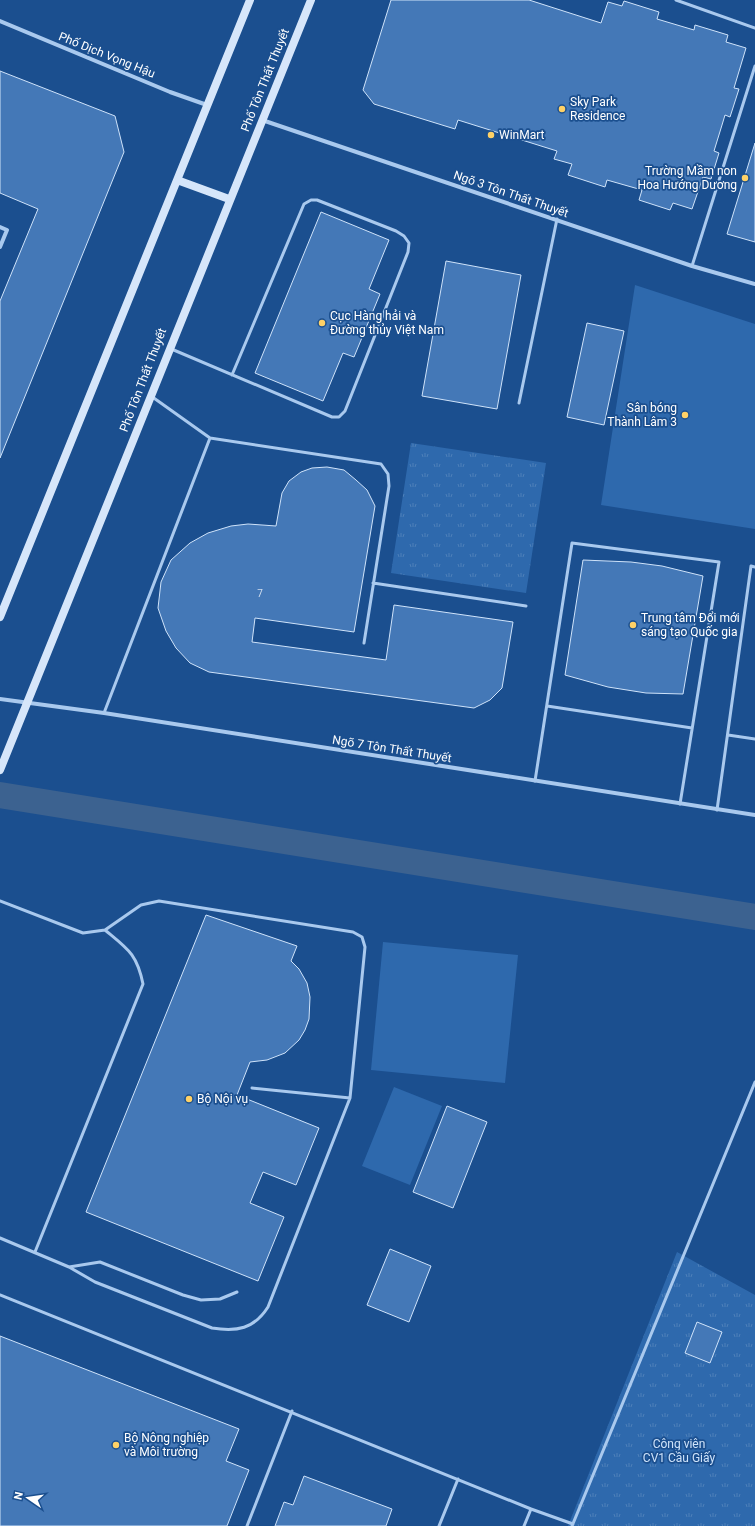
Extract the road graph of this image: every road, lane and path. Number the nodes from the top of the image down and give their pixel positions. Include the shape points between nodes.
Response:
1 (250, 0) edge
2 (311, 0) edge
3 (676, 0) edge
4 (0, 21) edge
5 (755, 28) edge
6 (755, 66) edge
7 (208, 105) junction
8 (261, 120) junction
9 (177, 180) junction
10 (229, 199) junction
11 (557, 220) junction
12 (0, 227) edge
13 (0, 247) edge
14 (692, 266) junction
15 (755, 284) edge
16 (169, 348) junction
17 (232, 375) junction
18 (151, 396) junction
19 (518, 403) dead end
20 (210, 438) junction
21 (755, 567) edge
22 (374, 582) junction
23 (526, 606) dead end
24 (0, 617) edge
25 (364, 644) dead end
26 (0, 699) edge
27 (26, 703) junction
28 (547, 706) junction
29 (104, 713) junction
30 (692, 728) junction
31 (728, 735) junction
32 (755, 739) edge
33 (0, 770) edge
34 (535, 781) junction
35 (680, 804) junction
36 (717, 810) junction
37 (755, 815) edge
38 (0, 901) edge
39 (105, 930) junction
40 (755, 1082) edge
41 (252, 1088) dead end
42 (350, 1098) junction
43 (0, 1238) edge
44 (35, 1252) junction
45 (69, 1267) junction
46 (237, 1292) dead end
47 (0, 1295) edge
48 (292, 1411) junction
49 (458, 1479) junction
50 (531, 1509) junction
51 (572, 1525) edge
52 (247, 1526) edge
53 (439, 1526) edge
54 (524, 1526) edge

1 - 7 main road
2 - 8 main road, Phố Tôn Thất Thuyết
3 - 5 lane
4 - 7 street, Phố Dịch Vọng Hậu via 170,92
6 - 14 lane
7 - 9 main road
8 - 10 main road, Phố Tôn Thất Thuyết
8 - 11 street, Ngõ 3 Tôn Thất Thuyết
9 - 10 main road
9 - 24 main road
10 - 16 main road, Phố Tôn Thất Thuyết
11 - 14 street, Ngõ 3 Tôn Thất Thuyết
11 - 19 lane
12 - 13 street via 7,230
14 - 15 street, Ngõ 3 Tôn Thất Thuyết
16 - 17 lane
16 - 18 main road, Phố Tôn Thất Thuyết
17 - 17 lane via 332,417 338,417 346,411 408,252 409,243 404,236 317,200 304,204
18 - 20 lane
18 - 27 main road, Phố Tôn Thất Thuyết
20 - 22 lane via 381,464 388,474 389,486
20 - 29 lane
21 - 31 lane via 751,566
22 - 23 lane
22 - 25 lane
26 - 27 street, Ngõ 7 Tôn Thất Thuyết
27 - 29 street, Ngõ 7 Tôn Thất Thuyết
27 - 33 main road, Phố Tôn Thất Thuyết
28 - 30 lane
28 - 30 lane via 572,543 719,562
28 - 34 lane
29 - 34 street, Ngõ 7 Tôn Thất Thuyết
30 - 35 lane
31 - 32 lane
31 - 36 lane
34 - 35 street, Ngõ 7 Tôn Thất Thuyết
35 - 36 street, Ngõ 7 Tôn Thất Thuyết
36 - 37 street, Ngõ 7 Tôn Thất Thuyết
38 - 39 lane via 84,933
39 - 42 lane via 140,905 159,901 353,932 362,937 365,946
39 - 44 lane via 131,951 139,966 143,984
40 - 51 lane
41 - 42 lane
42 - 45 lane via 268,1307 253,1324 230,1331 212,1328 95,1282
43 - 44 lane
44 - 45 lane
45 - 46 lane via 100,1262 201,1300 220,1299
47 - 48 lane
48 - 49 lane
48 - 52 lane
49 - 50 lane
49 - 53 lane
50 - 51 lane
50 - 54 lane

